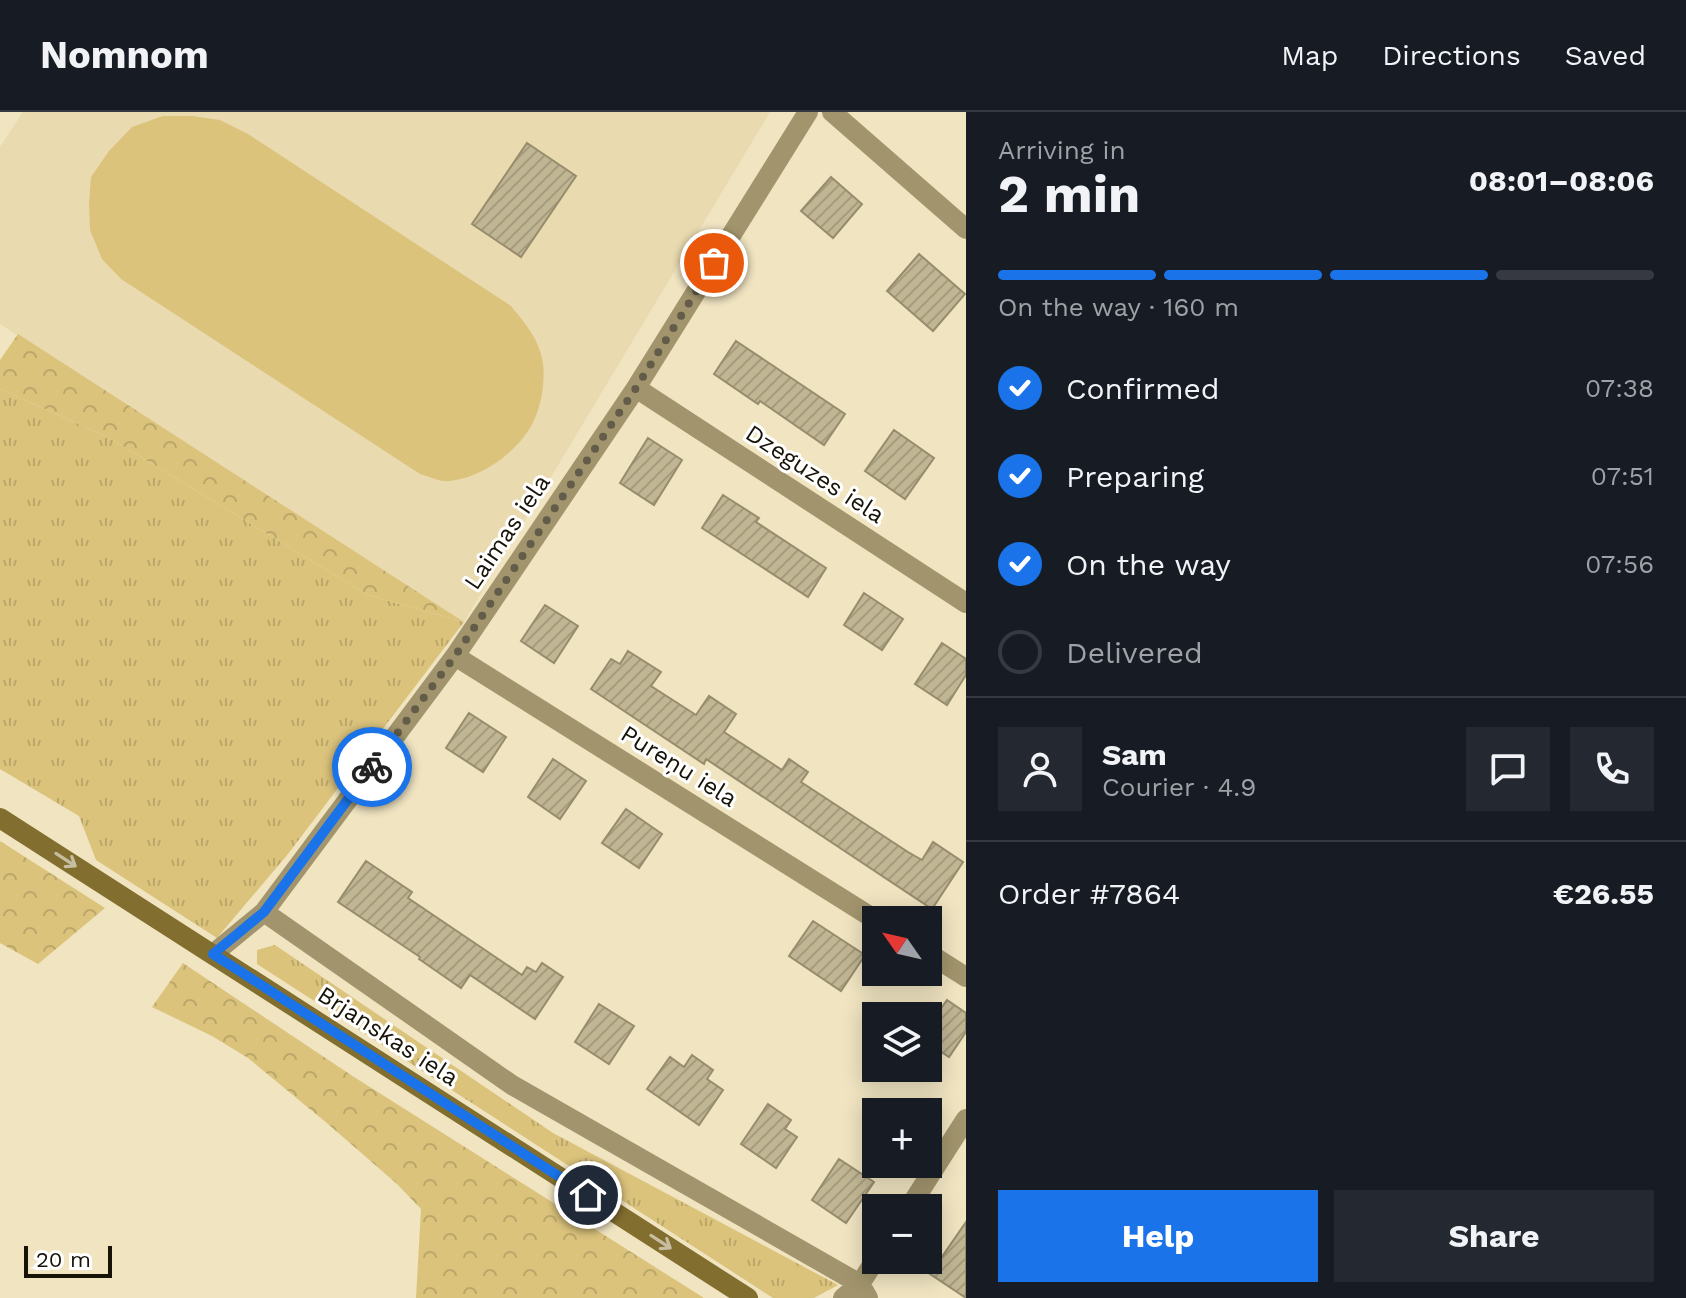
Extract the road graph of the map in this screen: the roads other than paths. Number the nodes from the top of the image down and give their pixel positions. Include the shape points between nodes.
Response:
1 (808, 112) edge
2 (832, 112) edge
3 (966, 229) edge
4 (636, 388) junction
5 (966, 603) edge
6 (455, 656) junction
7 (0, 818) edge
8 (862, 911) edge
9 (264, 912) junction
10 (213, 954) junction
11 (942, 962) edge
12 (966, 977) edge
13 (966, 1119) edge
14 (918, 1194) edge
15 (864, 1291) edge
16 (748, 1298) edge
17 (843, 1298) edge

1 - 4 street, Laimas iela
2 - 3 street
4 - 5 street, Dzeguzes iela
4 - 6 street, Laimas iela
6 - 8 street, Pureņu iela
6 - 9 street, Laimas iela
7 -> 10 main road, Brjanskas iela
9 - 10 street, Laimas iela
9 - 15 street via 512,1085
10 -> 16 main road, Brjanskas iela
11 - 12 street
13 - 14 street
15 - 17 street

